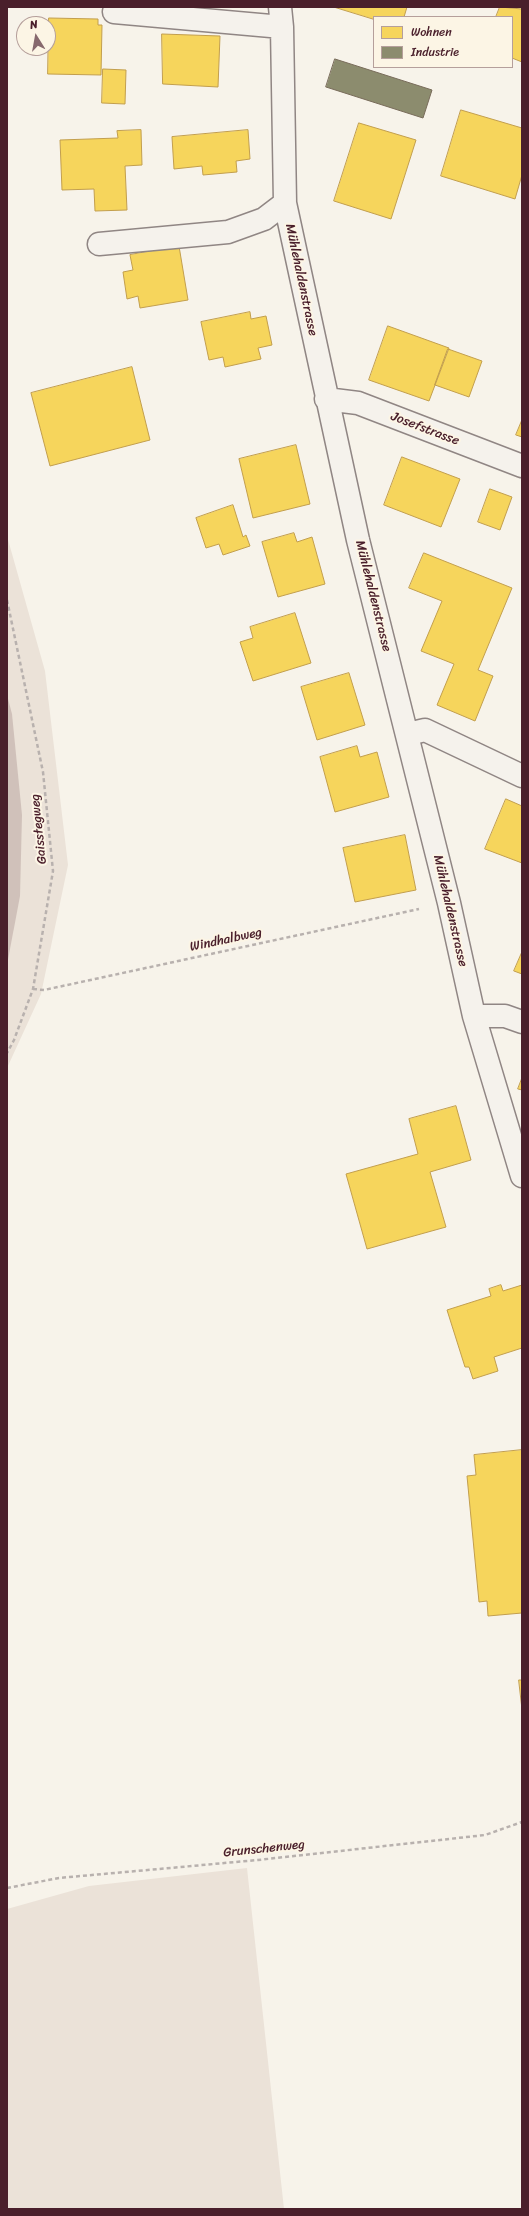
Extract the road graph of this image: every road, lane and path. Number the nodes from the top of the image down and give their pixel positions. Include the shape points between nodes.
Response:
1 (114, 12) dead end
2 (281, 17) edge
3 (284, 203) junction
4 (99, 244) dead end
5 (326, 399) junction
6 (522, 466) edge
7 (7, 600) edge
8 (408, 734) junction
9 (522, 776) edge
10 (423, 908) dead end
11 (33, 989) junction
12 (474, 1016) junction
13 (522, 1022) edge
14 (7, 1053) edge
15 (522, 1176) edge
16 (522, 1822) edge
17 (7, 1888) edge

1 - 2 street
2 - 3 street, Mühlehaldenstrasse
3 - 4 street via 264,218 228,232
3 - 5 street, Mühlehaldenstrasse
5 - 6 street, Josefstrasse via 358,403
5 - 8 street, Mühlehaldenstrasse via 358,540
7 - 11 path, Gaisstegweg via 43,772 53,871
8 - 9 street via 425,730
8 - 12 street, Mühlehaldenstrasse
10 - 11 path, Windhalbweg via 44,990
11 - 14 path, Gaisstegweg
12 - 13 street via 505,1016
12 - 15 street, Mühlehaldenstrasse
16 - 17 path, Grunschenweg via 485,1835 258,1860 59,1878

